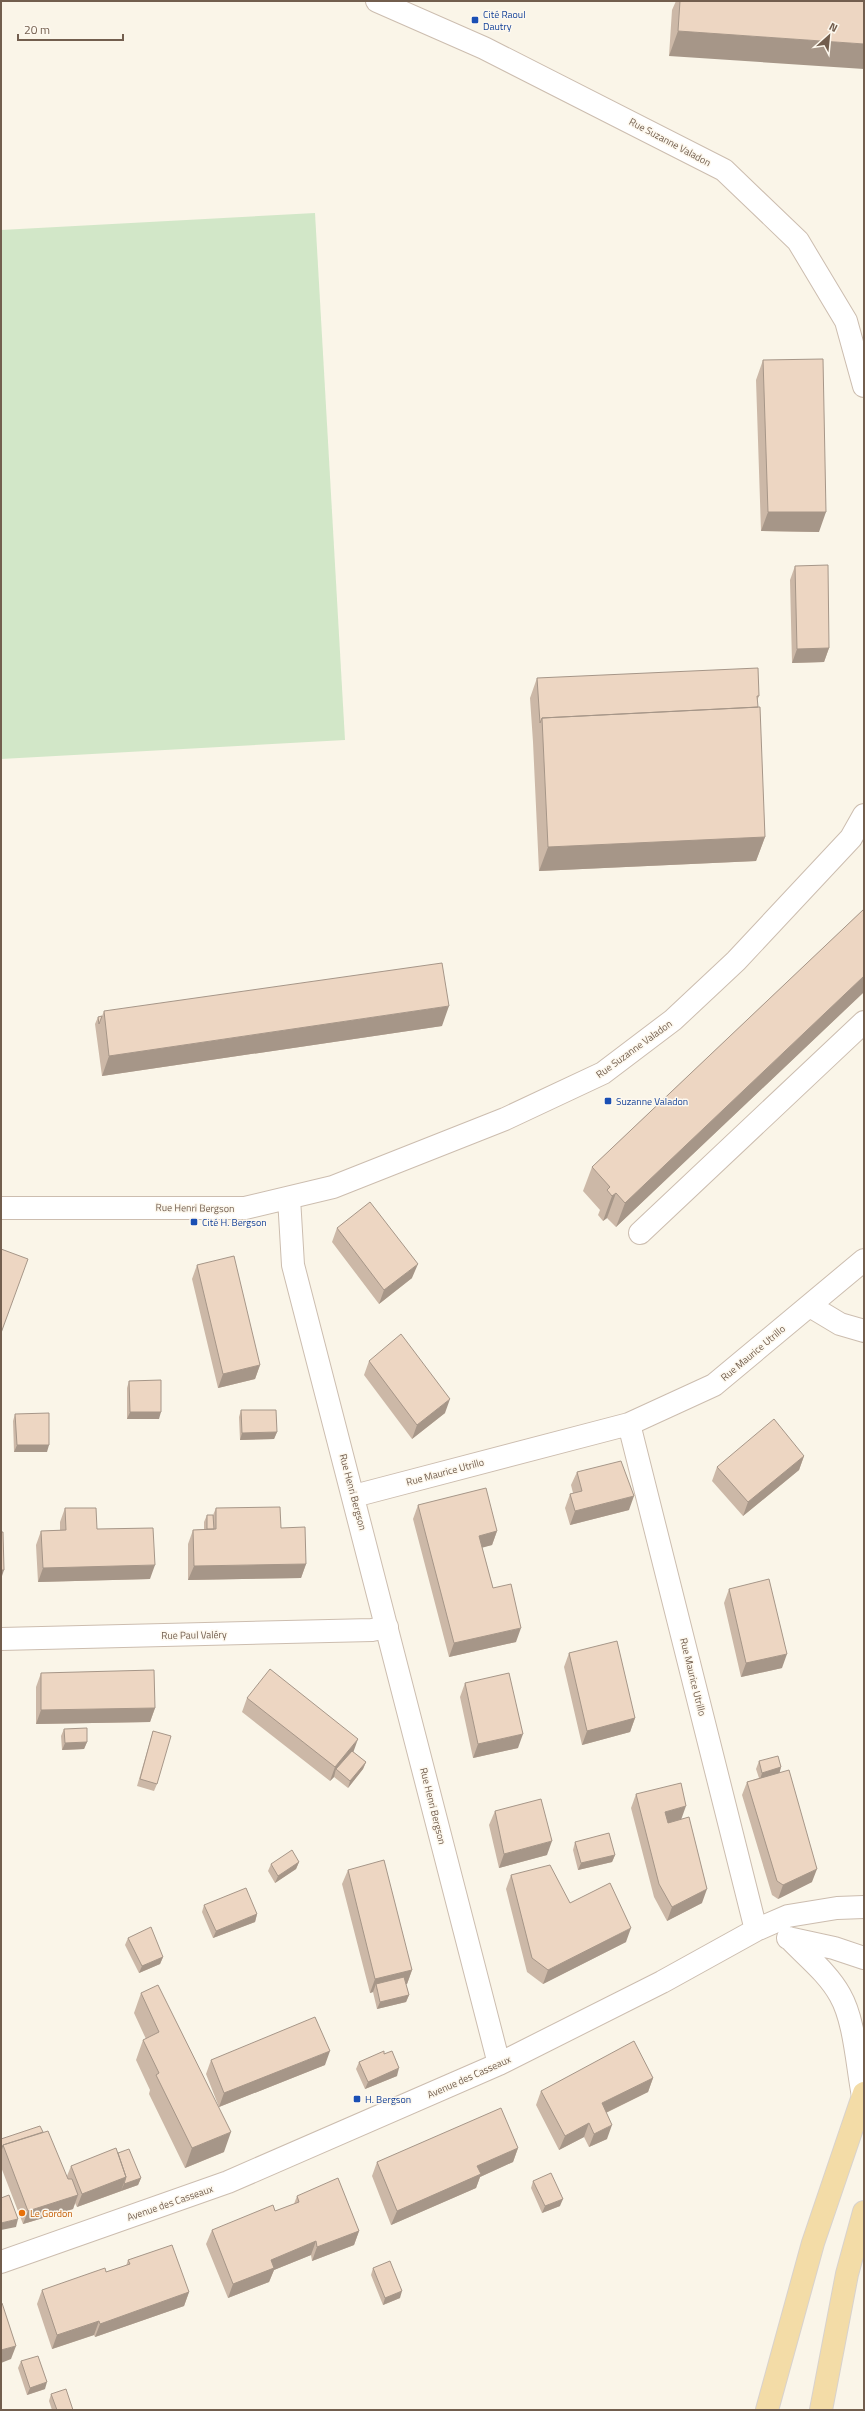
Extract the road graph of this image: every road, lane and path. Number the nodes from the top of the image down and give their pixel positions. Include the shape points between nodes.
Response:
1 (377, 1) edge
2 (864, 386) edge
3 (864, 815) edge
4 (864, 1022) edge
5 (289, 1198) junction
6 (1, 1208) edge
7 (640, 1234) dead end
8 (864, 1260) edge
9 (810, 1306) junction
10 (864, 1331) edge
11 (630, 1424) junction
12 (354, 1496) junction
13 (387, 1627) junction
14 (1, 1639) edge
15 (864, 1907) edge
16 (756, 1930) junction
17 (789, 1938) junction
18 (864, 1958) edge
19 (499, 2064) junction
20 (863, 2094) edge
21 (864, 2212) edge
22 (1, 2262) edge
23 (768, 2410) edge
24 (821, 2410) edge

1 - 2 street, Rue Suzanne Valadon via 484,48 724,170 798,241 846,321
3 - 5 street, Rue Suzanne Valadon via 851,838 736,962 673,1020 603,1073 506,1119 333,1187
4 - 7 street
5 - 6 street, Rue Henri Bergson via 245,1208
5 - 12 street, Rue Henri Bergson via 293,1265
8 - 9 street, Rue Maurice Utrillo
9 - 10 street via 840,1324
9 - 11 street, Rue Maurice Utrillo via 714,1385
11 - 12 street, Rue Maurice Utrillo
11 - 16 street, Rue Maurice Utrillo
12 - 13 street, Rue Henri Bergson
13 - 14 street, Rue Paul Valéry via 372,1630 216,1635
13 - 19 street, Rue Henri Bergson
15 - 16 street, Avenue des Casseaux via 788,1916
16 - 17 street
16 - 19 street, Avenue des Casseaux via 662,1982
17 - 18 street
17 - 20 street via 829,1978 841,1995 849,2020
19 - 22 street, Avenue des Casseaux via 228,2182
20 - 23 main road via 813,2243
21 - 24 main road via 847,2274

